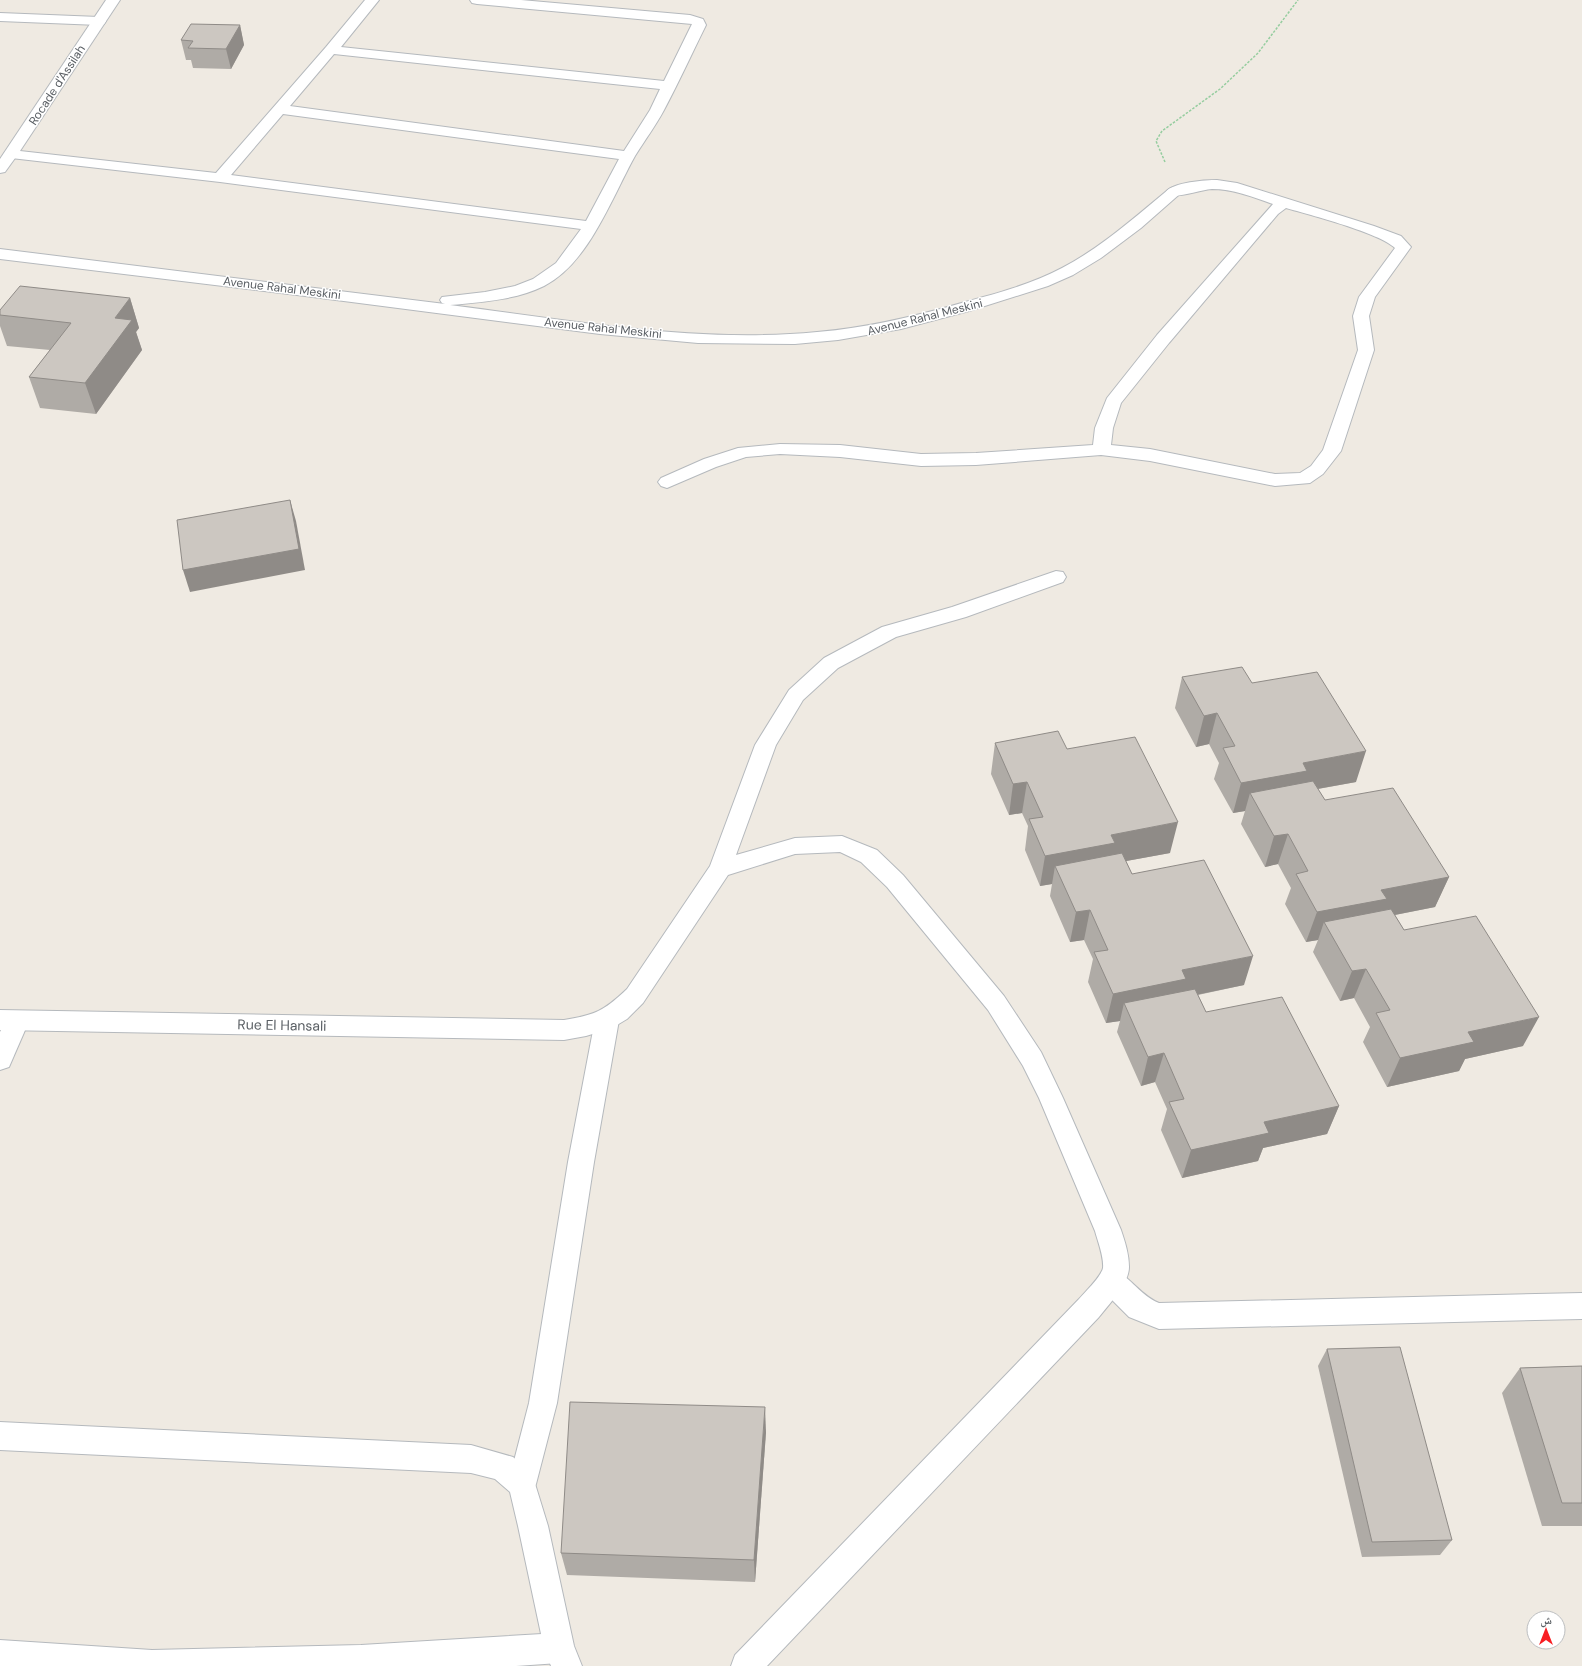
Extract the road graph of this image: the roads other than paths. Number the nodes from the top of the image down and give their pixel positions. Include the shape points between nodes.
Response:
1 (112, 0) edge
2 (372, 0) edge
3 (478, 0) edge
4 (0, 17) edge
5 (99, 21) junction
6 (331, 50) junction
7 (669, 86) junction
8 (280, 109) junction
9 (12, 154) junction
10 (628, 156) junction
11 (0, 169) edge
12 (220, 178) junction
13 (1284, 202) junction
14 (590, 226) junction
15 (0, 254) edge
16 (405, 304) junction
17 (1102, 450) junction
18 (667, 482) dead end
19 (1056, 577) dead end
20 (720, 869) junction
21 (8, 1020) edge
22 (607, 1020) junction
23 (0, 1060) edge
24 (1111, 1281) junction
25 (1582, 1306) edge
26 (0, 1436) edge
27 (522, 1484) junction
28 (0, 1655) edge
29 (563, 1657) edge
30 (746, 1666) edge

1 - 5 street, Rocade d'Assilah
2 - 6 street
3 - 7 street via 694,20 699,25
4 - 5 street
5 - 9 street, Rocade d'Assilah
6 - 7 street
6 - 8 street
7 - 10 street
8 - 10 street
8 - 12 street
9 - 11 street, Rocade d'Assilah
9 - 12 street
10 - 14 street
12 - 14 street
13 - 16 street, Avenue Rahal Meskini via 1232,186 1208,184 1179,190 1113,244 1066,272 1006,296 937,316 862,332 796,339 637,334
13 - 17 street via 1273,211 1163,339 1113,402 1104,428
13 - 17 street via 1395,239 1403,247 1367,297 1361,316 1366,350 1332,451 1317,470 1304,479 1275,480 1150,455
14 - 16 street via 562,266 539,282 519,290 485,297
15 - 16 street, Avenue Rahal Meskini
17 - 18 street via 976,459 921,460 840,451 780,449 744,452 710,463
19 - 20 street, Rue El Hansali via 959,612 889,632 831,663 796,695 766,745
20 - 22 street, Rue El Hansali via 635,996
20 - 24 street via 795,846 842,844 869,856 895,881 996,1003 1032,1059 1108,1230 1116,1268
21 - 22 street, Rue El Hansali via 564,1030 591,1026
21 - 23 street
22 - 27 street via 581,1162 543,1403
24 - 25 street via 1139,1308 1159,1316
24 - 30 street via 1089,1308
26 - 27 street via 471,1459 503,1467
27 - 29 street
28 - 29 street via 152,1665

